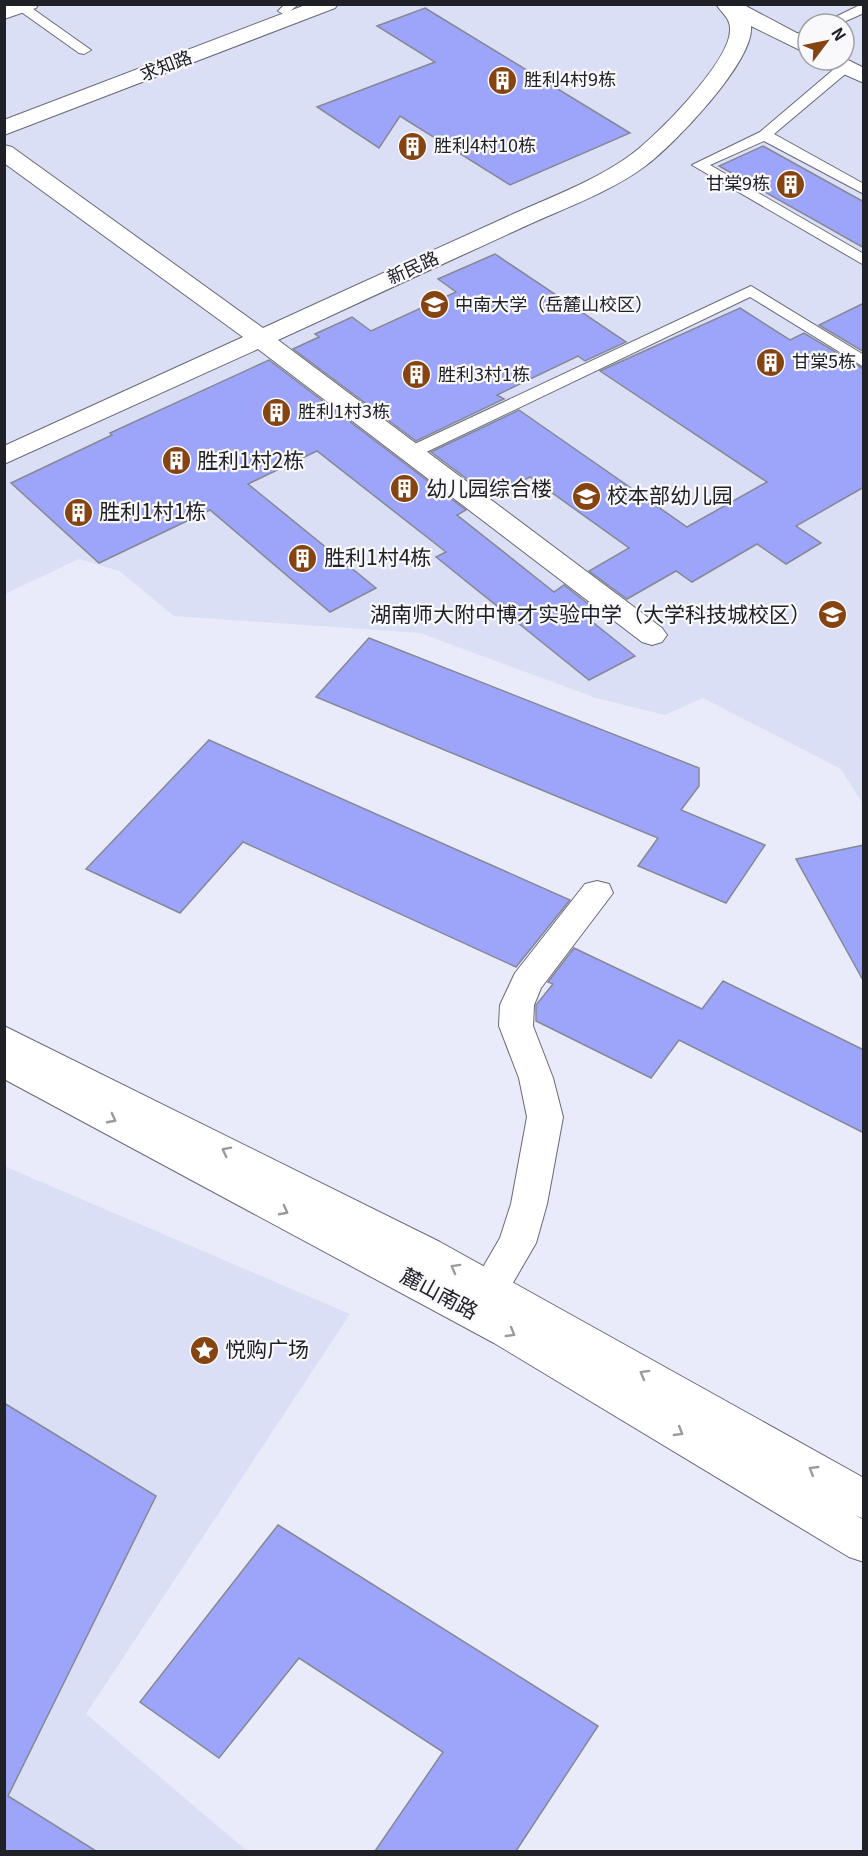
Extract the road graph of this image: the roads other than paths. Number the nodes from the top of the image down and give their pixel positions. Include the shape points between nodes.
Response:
1 (328, 4) edge
2 (728, 6) edge
3 (18, 7) edge
4 (294, 7) edge
5 (796, 37) edge
6 (84, 50) dead end
7 (842, 72) edge
8 (4, 117) edge
9 (4, 128) edge
10 (765, 135) junction
11 (4, 153) edge
12 (864, 190) edge
13 (864, 261) edge
14 (260, 338) junction
15 (864, 362) edge
16 (412, 452) junction
17 (4, 456) edge
18 (652, 635) dead end
19 (597, 893) dead end
20 (4, 1039) edge
21 (4, 1062) edge
22 (483, 1301) junction
23 (864, 1500) edge
24 (864, 1542) edge

1 - 9 street, 求知路
2 - 5 street
2 - 14 street, 新民路 via 741,29 728,61 660,142 635,163
3 - 6 lane
4 - 8 street, 求知路
7 - 10 lane
10 - 12 lane
10 - 13 lane via 699,165
11 - 14 street
14 - 16 street
14 - 17 street, 新民路
15 - 16 lane via 751,291
16 - 18 street
19 - 22 street via 527,982 517,1005 516,1026 537,1078 545,1117 529,1204 517,1243
22 -> 20 street, 麓山南路 via 427,1253
21 -> 22 street, 麓山南路
23 -> 22 street, 麓山南路
22 -> 24 street, 麓山南路

